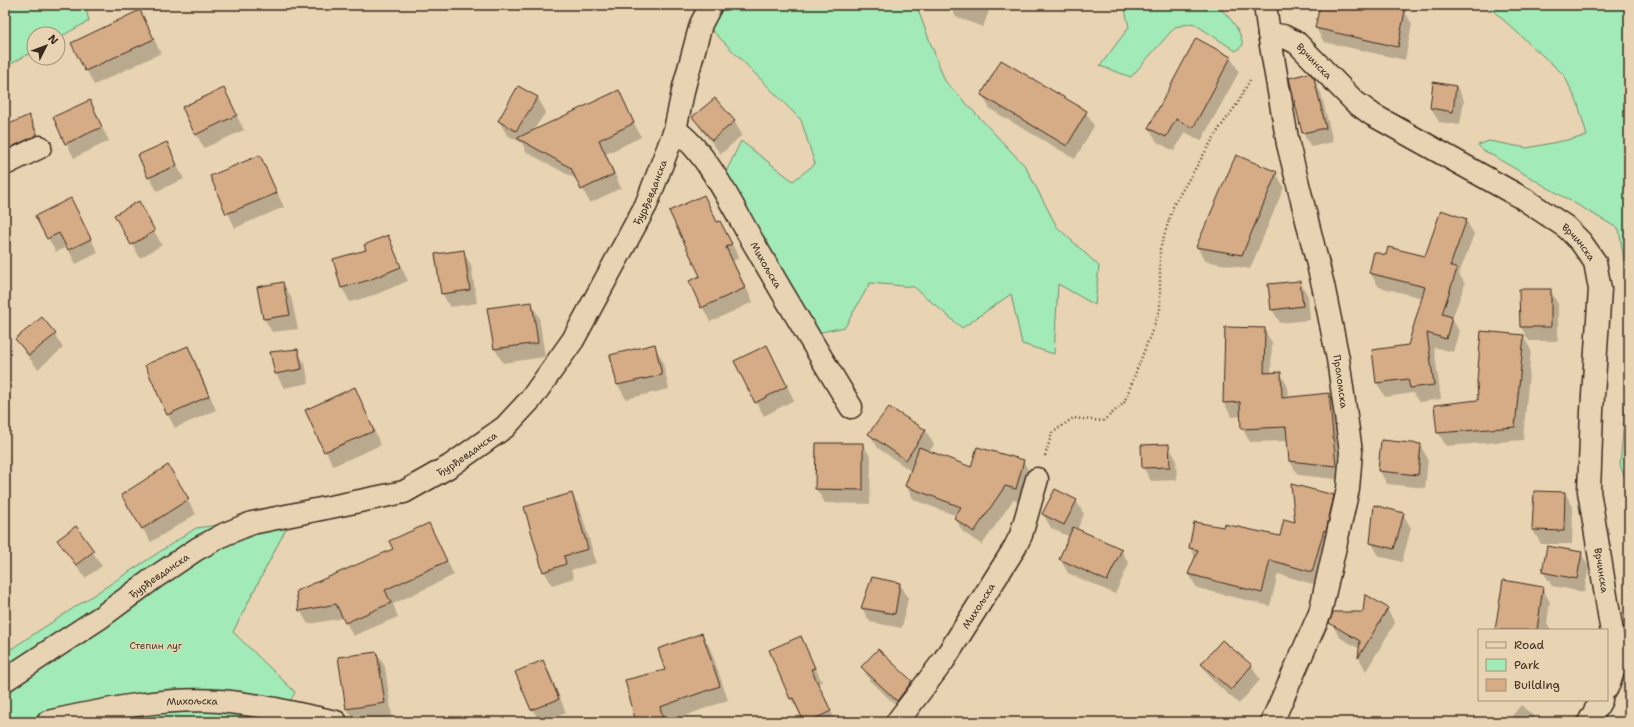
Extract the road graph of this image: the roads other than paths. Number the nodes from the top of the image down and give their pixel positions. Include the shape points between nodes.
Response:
1 (711, 5) edge
2 (1265, 5) edge
3 (1269, 34) junction
4 (675, 130) junction
5 (40, 147) dead end
6 (5, 164) edge
7 (851, 407) dead end
8 (1037, 478) road end
9 (5, 680) edge
10 (1608, 685) edge
11 (1600, 701) edge
12 (48, 722) edge
13 (336, 722) edge
14 (896, 722) edge
15 (1272, 722) edge
16 (1589, 722) edge

1 - 4 street, Ђурђевданска via 701,24
2 - 3 street
3 - 10 street, Врчинска via 1283,36 1298,43 1355,102 1372,115 1524,199 1566,227 1595,262 1600,289 1589,491 1614,639 1615,666
3 - 15 street, Проломска via 1288,144 1323,285 1338,359 1351,452 1348,489 1320,613
4 - 7 street, Михољска via 691,142 720,184
4 - 9 street, Ђурђевданска via 646,205 573,340 531,399 505,427 450,466 404,492 252,523 225,534 185,557 101,617
5 - 6 street
8 - 14 street, Михољска via 1021,535 1014,549 944,660
11 - 16 street
12 - 13 street, Михољска via 102,710 218,701 258,706

